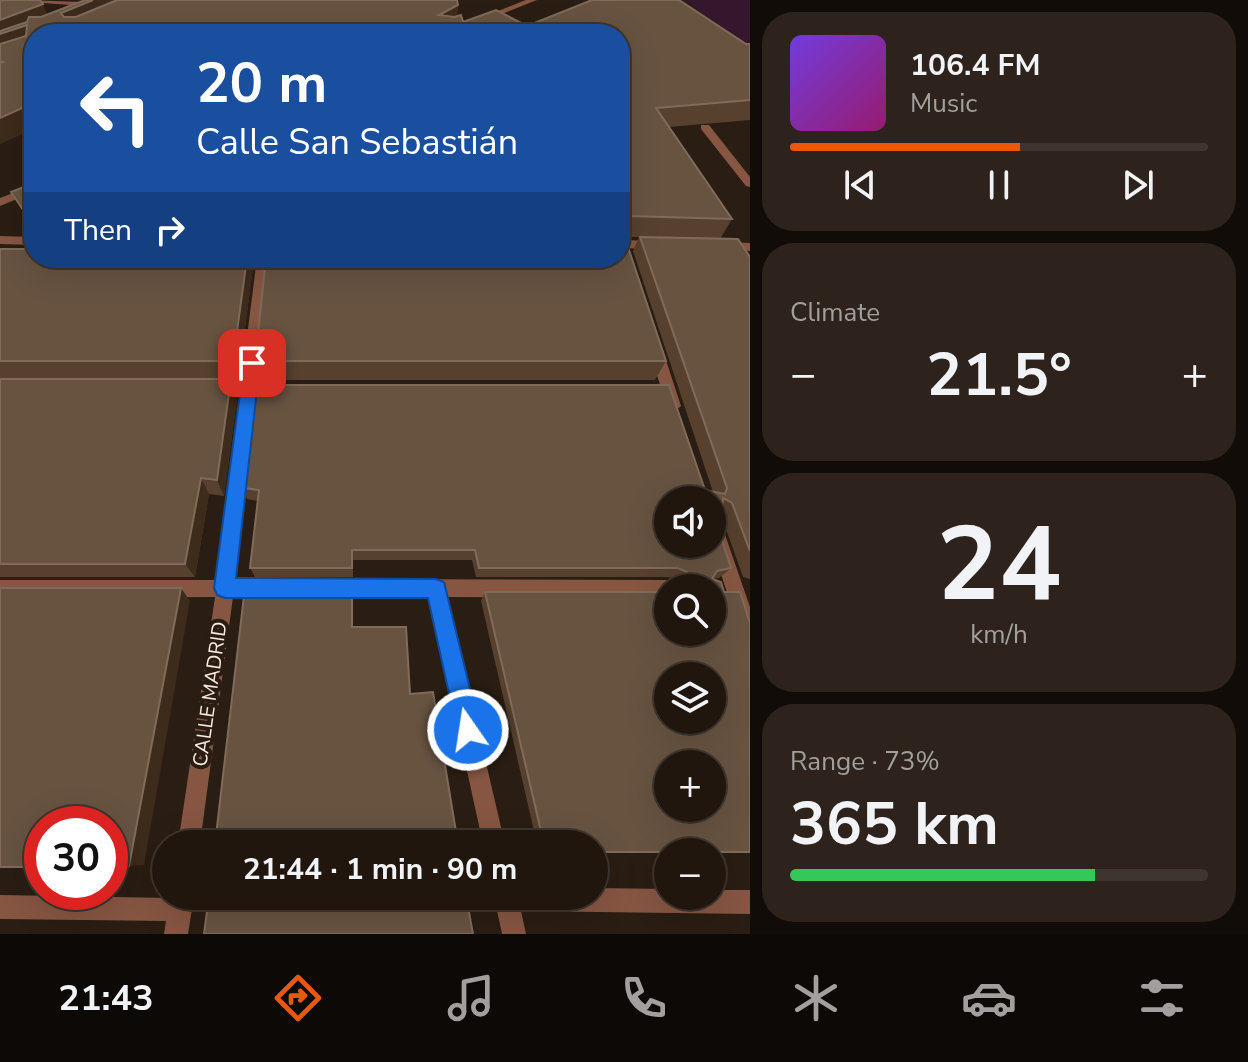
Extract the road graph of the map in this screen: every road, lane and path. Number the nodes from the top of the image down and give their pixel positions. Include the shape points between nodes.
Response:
1 (29, 0) edge
2 (533, 0) edge
3 (113, 3) edge
4 (465, 24) edge
5 (705, 127) edge
6 (750, 184) edge
7 (24, 192) edge
8 (0, 202) edge
9 (0, 240) edge
10 (24, 241) edge
11 (678, 245) edge
12 (707, 246) edge
13 (750, 247) edge
14 (630, 248) edge
15 (262, 268) edge
16 (649, 331) edge
17 (203, 389) edge
18 (250, 389) junction
19 (296, 389) edge
20 (677, 417) edge
21 (726, 551) edge
22 (225, 588) junction
23 (285, 588) edge
24 (315, 588) edge
25 (0, 589) edge
26 (436, 589) junction
27 (654, 589) edge
28 (743, 589) edge
29 (750, 635) edge
30 (191, 830) edge
31 (491, 830) edge
32 (608, 900) edge
33 (750, 902) edge
34 (0, 907) edge
35 (509, 910) edge
36 (179, 913) edge
37 (514, 934) edge

1 - 3 street via 49,7
2 - 4 street
5 - 6 street
7 - 8 street
9 - 10 street
11 - 14 street
12 - 13 street
15 - 18 street, CALLE MADRID
16 - 20 street via 660,389
17 - 18 street
18 - 19 street
18 - 22 street, CALLE MADRID
21 - 28 street
22 - 23 street
22 - 25 street
22 - 30 street, CALLE MADRID
24 - 26 street
26 - 27 street
26 - 31 street
28 - 29 street
32 - 33 street
34 - 36 street
35 - 37 street

